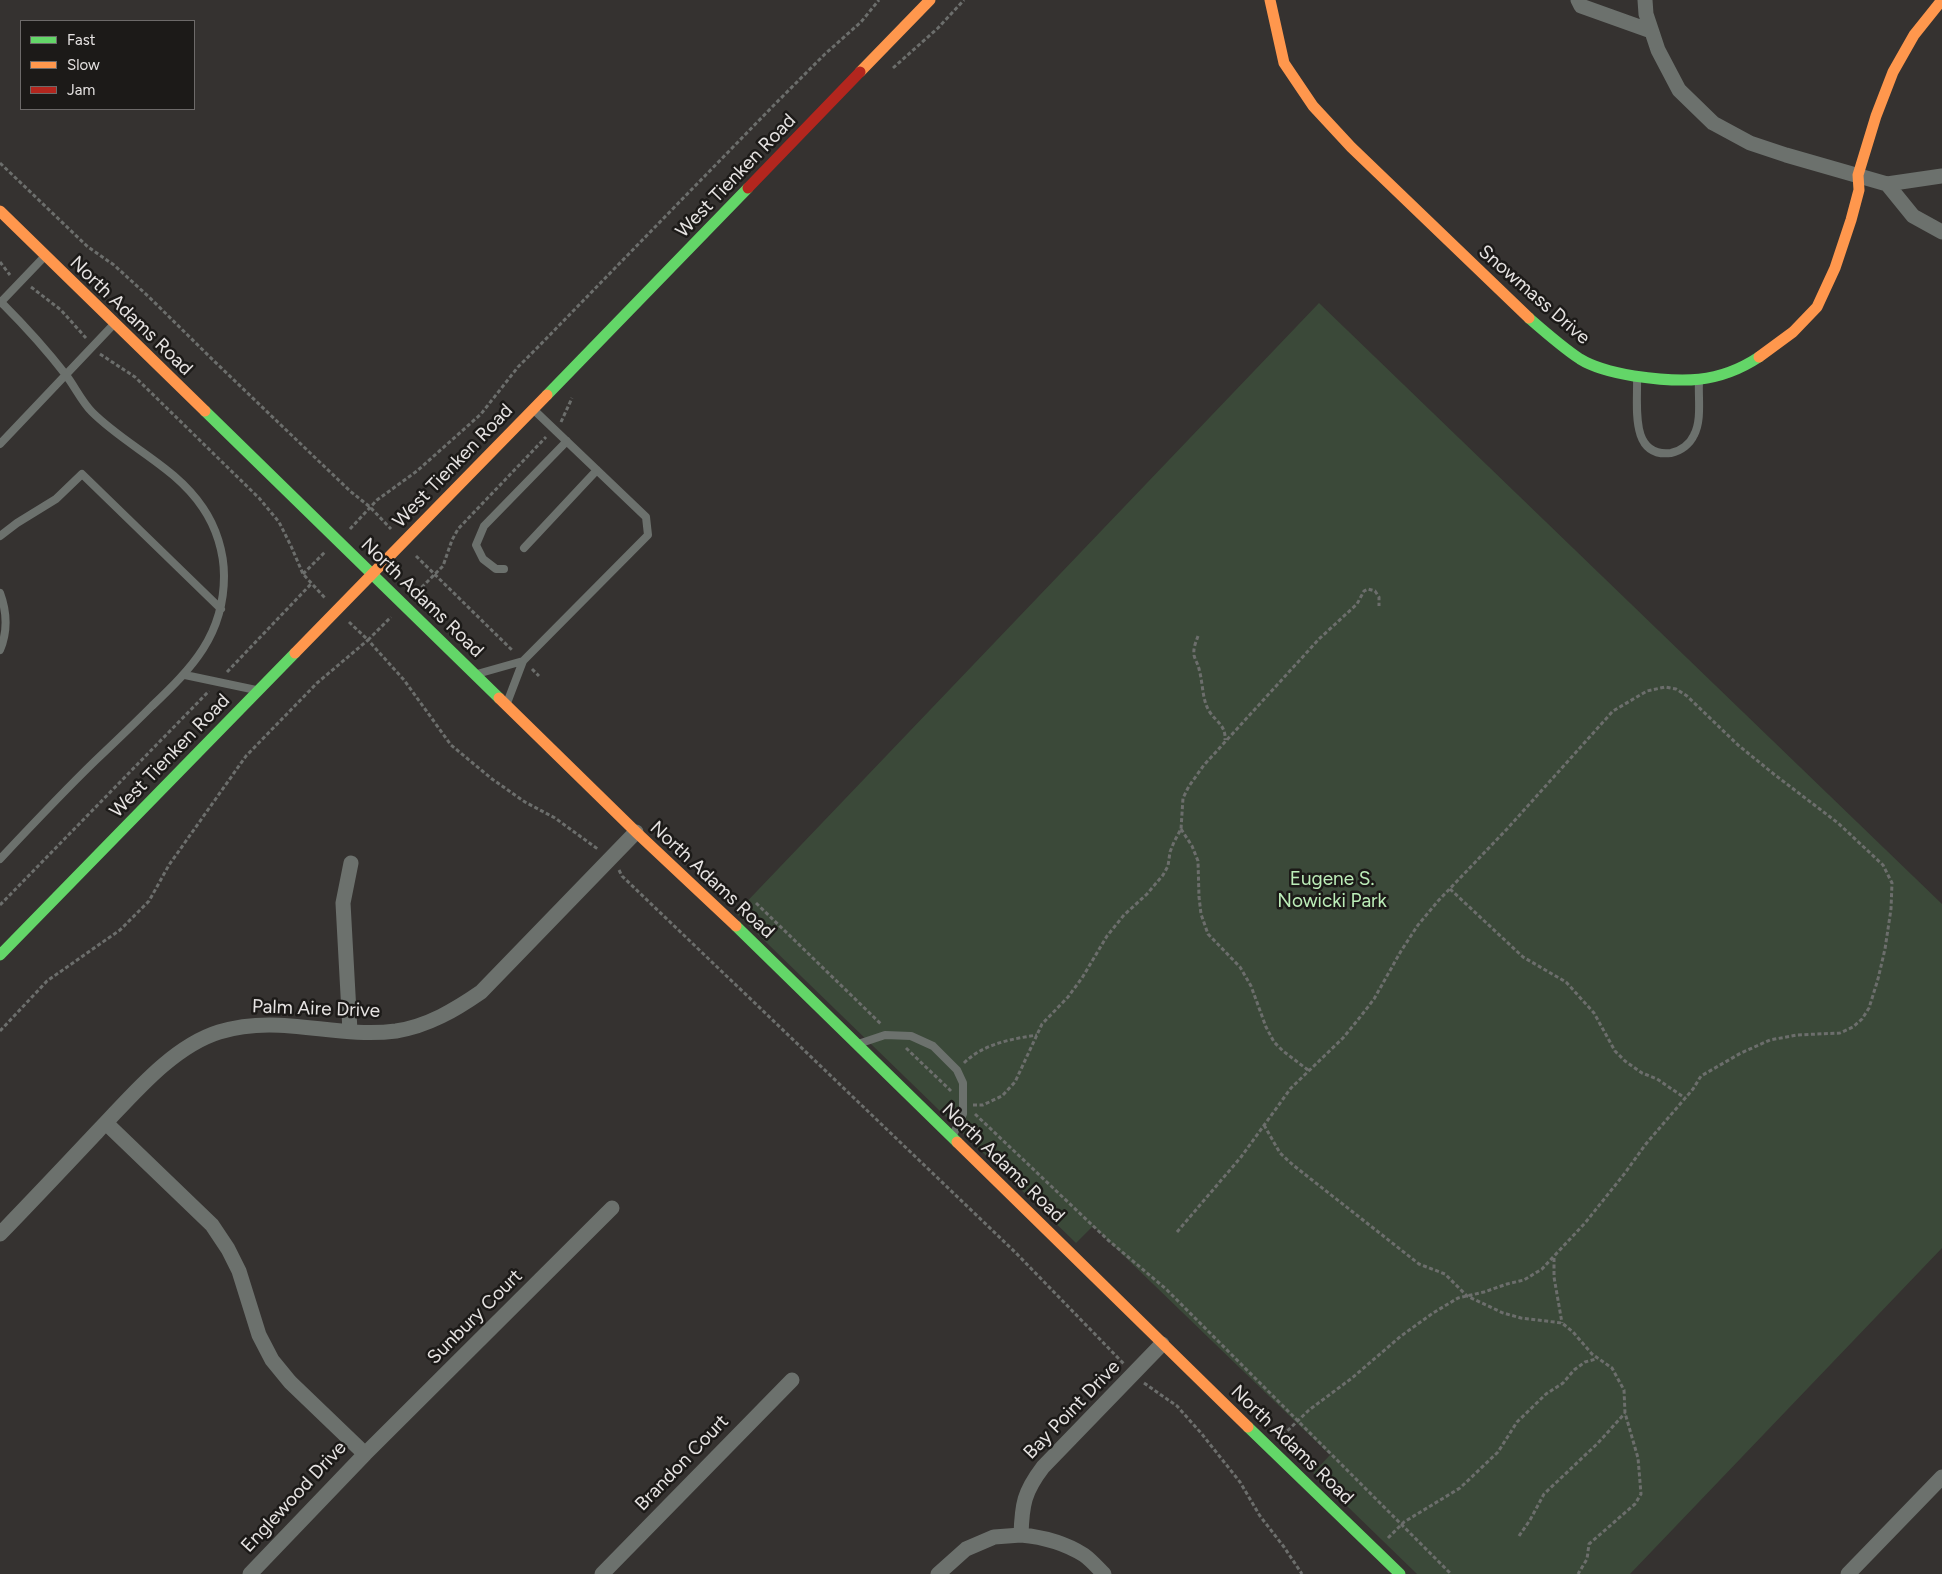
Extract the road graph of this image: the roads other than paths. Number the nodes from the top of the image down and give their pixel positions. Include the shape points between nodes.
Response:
1 (930, 0) edge
2 (1270, 0) edge
3 (1578, 0) edge
4 (1645, 0) edge
5 (1942, 0) edge
6 (1651, 31) junction
7 (1858, 175) junction
8 (1942, 176) edge
9 (1887, 184) junction
10 (0, 211) edge
11 (1942, 232) edge
12 (45, 256) junction
13 (1, 302) edge
14 (114, 324) junction
15 (66, 375) junction
16 (1637, 376) junction
17 (1699, 380) junction
18 (533, 409) junction
19 (567, 441) junction
20 (0, 444) edge
21 (597, 470) junction
22 (0, 536) edge
23 (524, 548) dead end
24 (504, 569) dead end
25 (371, 575) junction
26 (0, 593) edge
27 (221, 609) junction
28 (0, 650) edge
29 (523, 661) junction
30 (476, 674) junction
31 (185, 675) junction
32 (259, 690) junction
33 (506, 704) junction
34 (636, 832) junction
35 (0, 859) edge
36 (351, 863) dead end
37 (0, 955) edge
38 (350, 1031) junction
39 (857, 1045) junction
40 (106, 1123) junction
41 (952, 1137) junction
42 (612, 1208) dead end
43 (0, 1234) edge
44 (1162, 1344) junction
45 (792, 1380) dead end
46 (365, 1454) junction
47 (1942, 1477) edge
48 (1021, 1535) junction
49 (250, 1574) edge
50 (602, 1574) edge
51 (938, 1574) edge
52 (1104, 1574) edge
53 (1400, 1574) edge
54 (1848, 1574) edge

1 - 18 street, West Tienken Road
2 - 16 street, Snowmass Drive via 1284,63 1312,106 1351,147 1548,336 1581,360 1610,372
3 - 6 street via 1581,6
4 - 6 street
5 - 7 street, Snowmass Drive via 1914,35 1893,72
6 - 7 street via 1678,90 1713,124 1750,143
7 - 9 street
7 - 17 street, Snowmass Drive via 1859,190 1851,220 1835,268 1817,307 1793,332 1742,368
8 - 9 street
9 - 11 street via 1913,216
10 - 12 street, North Adams Road
12 - 13 lane
12 - 14 street, North Adams Road
13 - 15 lane via 36,337
14 - 15 lane
14 - 25 street, North Adams Road
15 - 20 lane
15 - 27 lane via 90,411 174,475 204,510 224,562
16 - 17 street, Snowmass Drive via 1670,381
16 - 17 lane via 1639,431 1644,444 1660,453 1679,451 1694,435 1698,424
18 - 19 lane
18 - 25 street, West Tienken Road
19 - 21 lane
19 - 24 lane via 484,526 476,545 483,559 496,569
21 - 23 lane
21 - 29 lane via 646,517 648,534
22 - 27 lane via 56,499 82,474
25 - 30 street, North Adams Road
25 - 32 street, West Tienken Road
26 - 28 lane via 6,612 4,641
27 - 31 lane via 208,643
29 - 30 lane
29 - 33 lane
30 - 33 street, North Adams Road
31 - 32 lane
31 - 35 lane
32 - 37 street, West Tienken Road
33 - 34 street, North Adams Road
34 - 38 street, Palm Aire Drive via 481,992 452,1012 423,1024 395,1031
34 - 39 street, North Adams Road
36 - 38 street via 343,902
38 - 40 street, Palm Aire Drive via 277,1024 245,1026 217,1033 186,1049 155,1072
39 - 41 street, North Adams Road
39 - 41 lane via 885,1034 911,1036 933,1046 956,1070 963,1083 963,1114
40 - 43 street, Palm Aire Drive
40 - 46 street, Englewood Drive via 212,1225 239,1271 259,1335 272,1360 290,1382
41 - 44 street, North Adams Road
42 - 46 street, Sunbury Court
44 - 48 street, Bay Point Drive via 1030,1483 1022,1506
44 - 53 street, North Adams Road
45 - 50 street, Brandon Court
46 - 49 street, Englewood Drive
47 - 54 street
48 - 51 street via 994,1537 966,1549
48 - 52 street via 1064,1545 1085,1556

